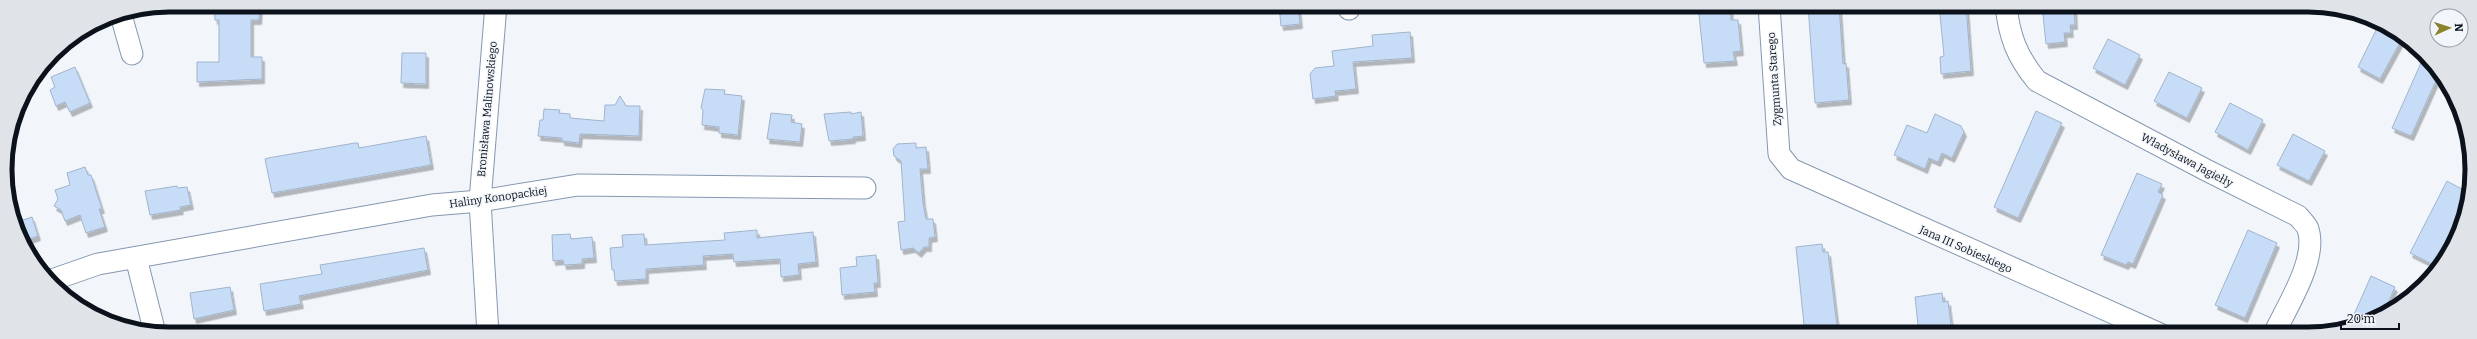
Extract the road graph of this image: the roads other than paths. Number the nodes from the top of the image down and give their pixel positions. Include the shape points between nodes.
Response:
1 (495, 12) edge
2 (1769, 12) edge
3 (2007, 12) edge
4 (121, 19) edge
5 (132, 54) dead end
6 (1779, 154) joint
7 (865, 188) dead end
8 (480, 201) junction
9 (136, 258) junction
10 (56, 279) edge
11 (153, 326) edge
12 (488, 327) edge
13 (2144, 327) edge
14 (2277, 327) edge

1 - 8 street, Bronisława Malinowskiego
2 - 6 street, Zygmunta Starego
3 - 14 street, Władysława Jagiełły via 2014,46 2023,64 2038,80 2298,216 2307,227 2309,259
4 - 5 street
6 - 13 street, Jana III Sobieskiego via 1791,169 1805,177
7 - 8 street, Haliny Konopackiej via 578,185
8 - 9 street, Haliny Konopackiej via 432,205
8 - 12 street, Bronisława Malinowskiego
9 - 10 street, Haliny Konopackiej via 98,264
9 - 11 street

